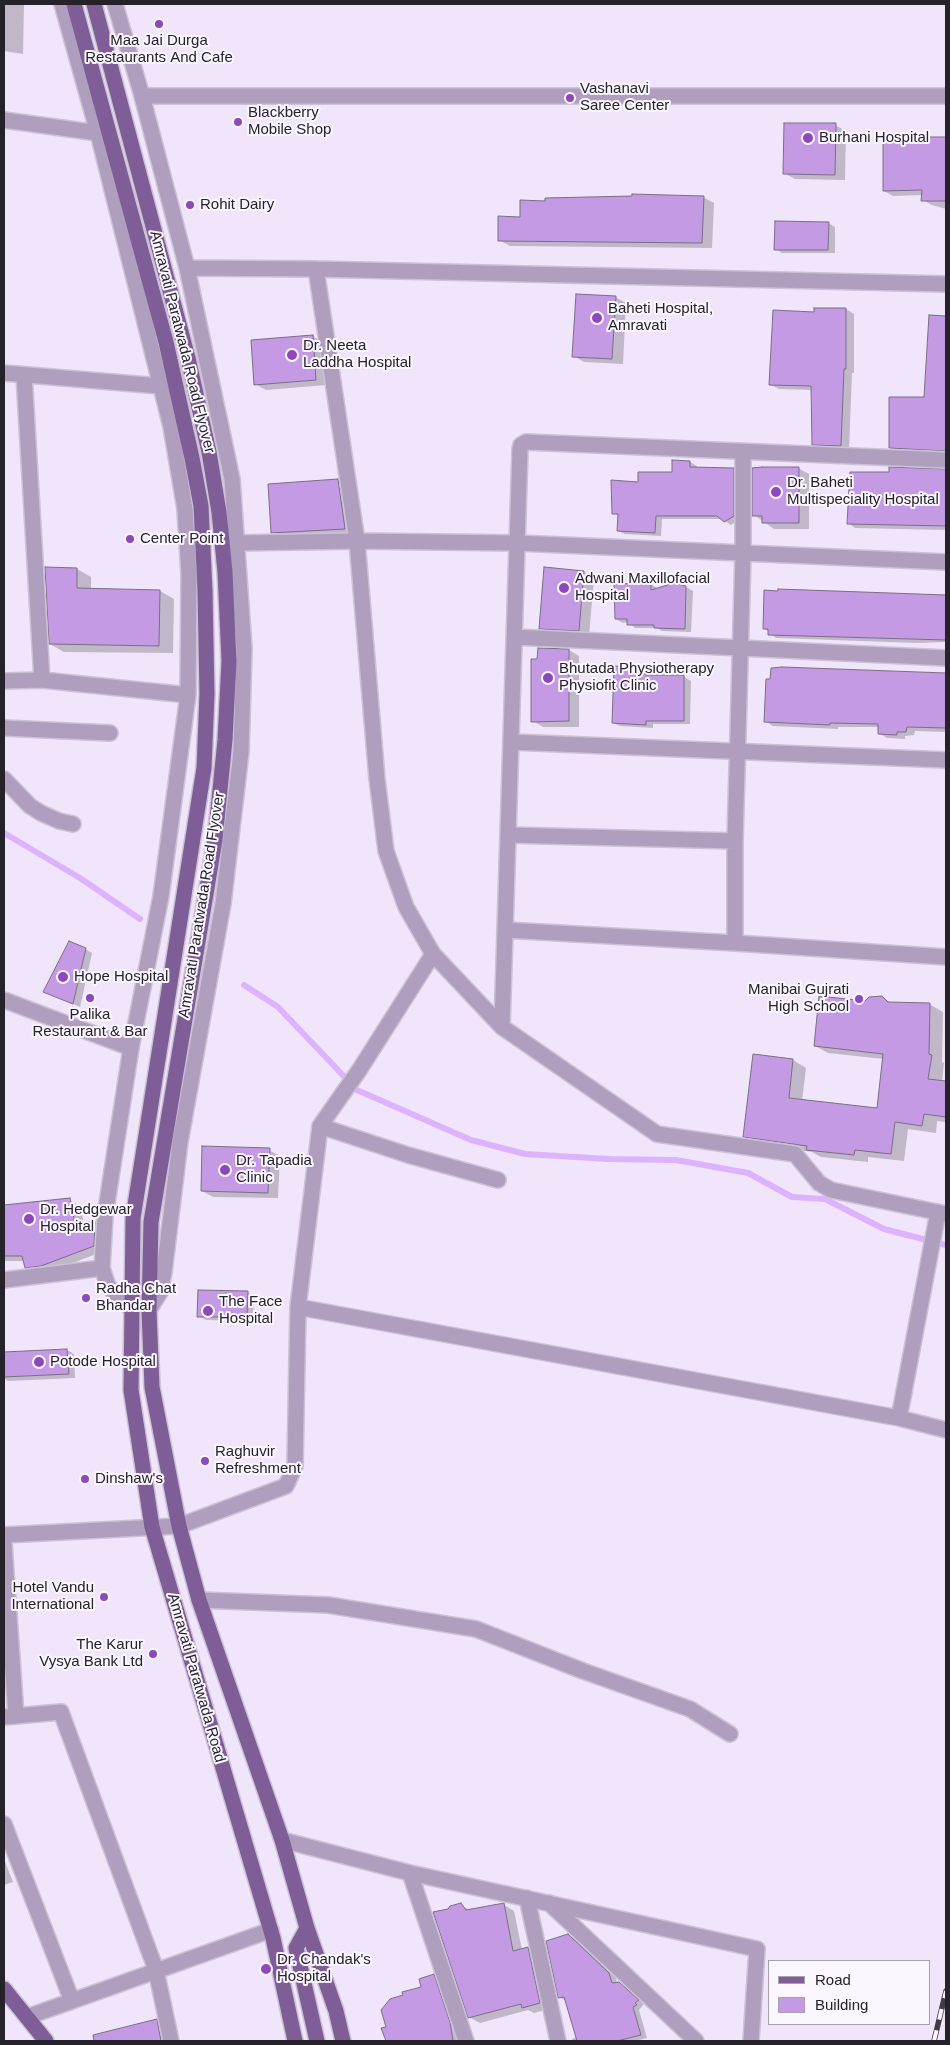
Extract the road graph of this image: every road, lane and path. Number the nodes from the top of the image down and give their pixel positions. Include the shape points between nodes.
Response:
1 (62, 4) edge
2 (74, 4) edge
3 (94, 4) edge
4 (115, 4) edge
5 (142, 96) junction
6 (946, 96) edge
7 (4, 120) edge
8 (98, 133) junction
9 (188, 268) junction
10 (316, 269) junction
11 (946, 284) edge
12 (4, 373) edge
13 (24, 375) junction
14 (160, 386) junction
15 (743, 452) junction
16 (946, 460) edge
17 (357, 541) junction
18 (237, 543) junction
19 (517, 543) junction
20 (743, 553) junction
21 (946, 562) edge
22 (514, 637) junction
23 (740, 648) junction
24 (946, 658) edge
25 (42, 680) junction
26 (4, 681) edge
27 (188, 695) junction
28 (4, 728) edge
29 (110, 733) dead end
30 (511, 742) junction
31 (738, 750) junction
32 (946, 760) edge
33 (4, 779) edge
34 (73, 824) dead end
35 (508, 835) junction
36 (735, 841) junction
37 (505, 930) junction
38 (735, 943) junction
39 (433, 954) junction
40 (946, 957) edge
41 (4, 1000) edge
42 (502, 1027) junction
43 (131, 1048) junction
44 (322, 1122) junction
45 (498, 1180) dead end
46 (940, 1215) edge
47 (102, 1268) junction
48 (4, 1280) edge
49 (298, 1307) junction
50 (131, 1309) junction
51 (149, 1310) junction
52 (900, 1418) junction
53 (946, 1430) edge
54 (179, 1526) junction
55 (152, 1527) junction
56 (4, 1535) edge
57 (4, 1543) edge
58 (199, 1600) junction
59 (10, 1716) edge
60 (730, 1734) dead end
61 (4, 1824) edge
62 (282, 1840) junction
63 (410, 1873) junction
64 (527, 1898) junction
65 (548, 1902) junction
66 (307, 1928) junction
67 (272, 1934) junction
68 (296, 1948) junction
69 (156, 1970) junction
70 (4, 1992) edge
71 (72, 2001) junction
72 (27, 2017) junction
73 (46, 2041) edge
74 (171, 2041) edge
75 (295, 2041) edge
76 (318, 2041) edge
77 (343, 2041) edge
78 (466, 2041) edge
79 (558, 2041) edge
80 (696, 2041) edge
81 (751, 2041) edge

1 - 8 street
2 - 50 main road, Amravati Paratwada Road Flyover via 166,342 201,506 207,694 204,768 133,1218
3 - 51 main road, Amravati Paratwada Road Flyover via 210,452 225,572 228,661 215,840 151,1222
4 - 5 street
5 - 6 street
5 - 9 street
7 - 8 street
8 - 14 street
9 - 10 street
9 - 18 street via 232,479
10 - 11 street
10 - 17 street
12 - 13 street
13 - 14 street
13 - 25 street
14 - 27 street via 171,427 185,509 190,574
15 - 16 street
15 - 19 street via 521,444
15 - 20 street
17 - 18 street
17 - 19 street
17 - 39 street via 386,851 406,907
18 - 51 street via 244,648 240,752 223,904 180,1142 164,1272 160,1292
19 - 20 street
19 - 22 street
20 - 21 street
20 - 23 street
22 - 23 street
22 - 30 street
23 - 24 street
23 - 31 street
25 - 26 street
25 - 27 street
27 - 43 street via 161,896
28 - 29 street
30 - 31 street
30 - 35 street
31 - 32 street
31 - 36 street
33 - 34 street via 30,806 59,821
35 - 36 street
35 - 37 street
36 - 38 street
37 - 38 street
37 - 42 street
38 - 40 street
39 - 42 street
39 - 44 street
41 - 43 street
42 - 46 street via 657,1134 795,1154 819,1183 831,1190
43 - 47 street via 105,1216
44 - 45 street via 408,1155
44 - 49 street
46 - 52 street via 925,1276
47 - 48 street
47 - 50 street via 108,1286
49 - 52 street
49 - 54 street via 295,1466 286,1486
50 - 55 main road, Amravati Paratwada Road via 131,1390
51 - 54 main road, Amravati Paratwada Road via 152,1388
52 - 53 street
54 - 55 street
54 - 58 main road, Amravati Paratwada Road
55 - 56 street
55 - 67 main road, Amravati Paratwada Road
57 - 59 street
58 - 60 street via 328,1604 476,1629 690,1709
58 - 62 main road, Amravati Paratwada Road
59 - 69 street via 61,1712
61 - 71 street
62 - 63 street
62 - 66 main road, Amravati Paratwada Road
63 - 64 street
63 - 78 street
64 - 65 street
64 - 79 street
65 - 80 street
65 - 81 street via 757,1949
66 - 68 main road
66 - 77 main road, Amravati Paratwada Road
67 - 68 main road
67 - 69 street
67 - 75 main road, Amravati Paratwada Road
68 - 76 main road
69 - 71 street
69 - 74 street
70 - 72 main road
71 - 72 street
72 - 73 main road

